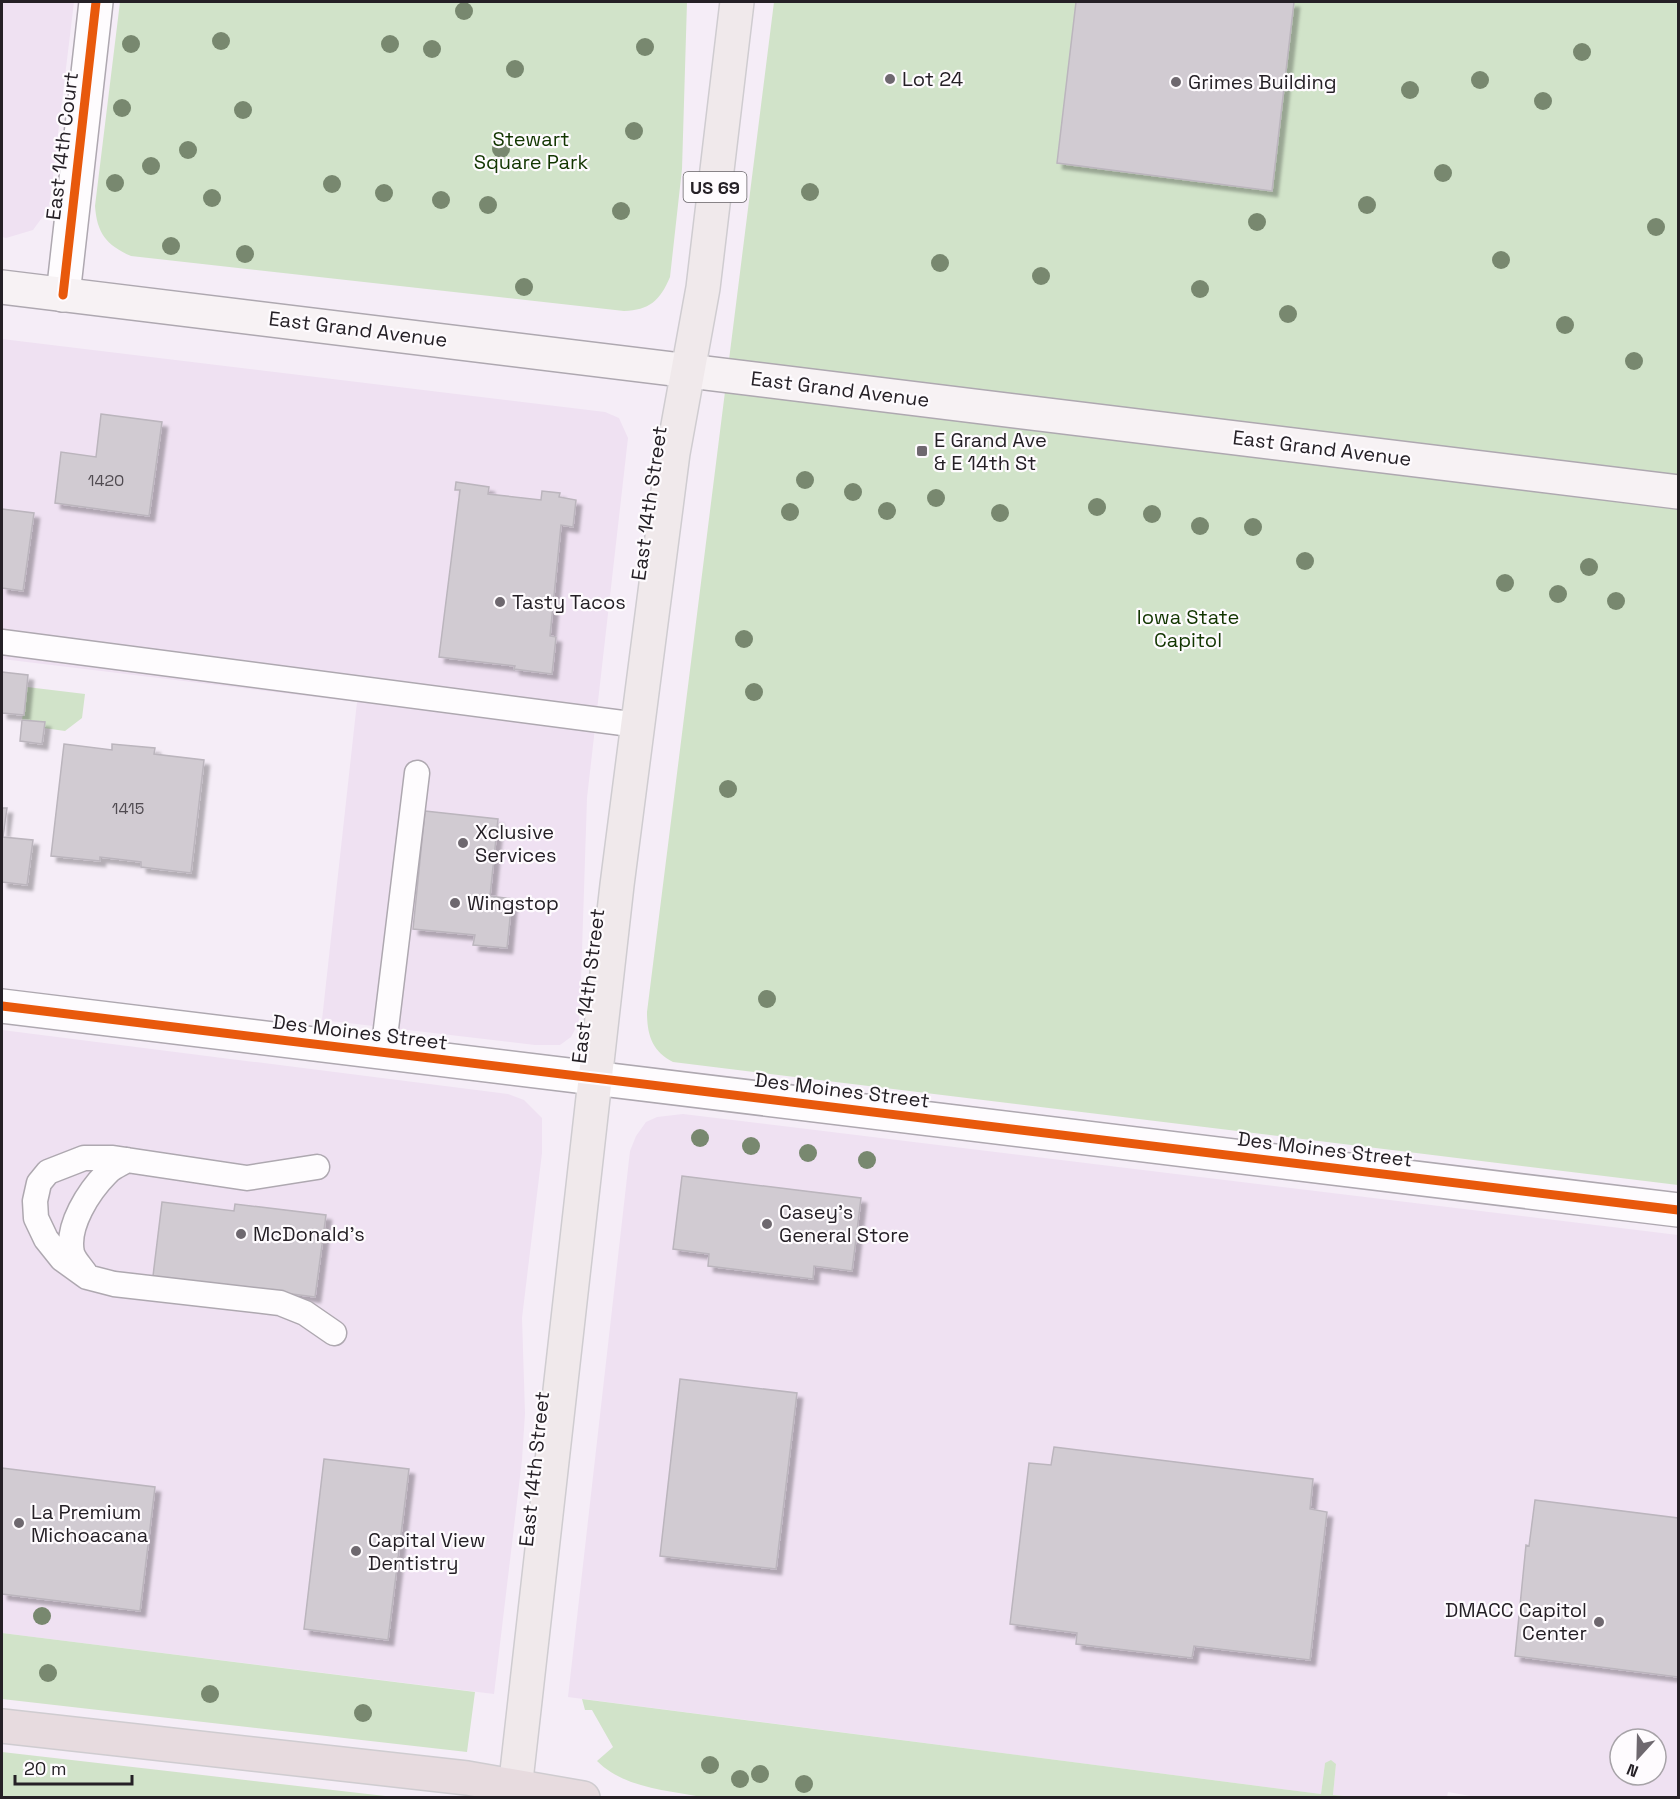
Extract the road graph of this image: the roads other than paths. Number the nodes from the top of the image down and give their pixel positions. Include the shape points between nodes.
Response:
1 (96, 2) edge
2 (737, 2) edge
3 (2, 287) edge
4 (63, 295) junction
5 (688, 371) junction
6 (1678, 492) edge
7 (2, 642) edge
8 (638, 725) junction
9 (417, 773) dead end
10 (2, 1006) edge
11 (383, 1053) junction
12 (595, 1078) junction
13 (127, 1160) junction
14 (317, 1167) dead end
15 (1678, 1210) edge
16 (87, 1277) junction
17 (334, 1333) dead end
18 (2, 1726) edge
19 (515, 1791) edge
20 (584, 1797) edge

1 - 4 street, East 14th Court
2 - 5 main road, East 14th Street / US 69 via 703,288
3 - 4 main road, East Grand Avenue
4 - 5 main road, East Grand Avenue
5 - 6 main road, East Grand Avenue
5 - 8 main road, East 14th Street / US 69 via 673,453
7 - 8 lane
8 - 12 main road, East 14th Street / US 69
9 - 11 lane
10 - 11 street, Des Moines Street
11 - 12 street, Des Moines Street
12 - 15 street, Des Moines Street
12 - 19 main road, East 14th Street / US 69
13 - 14 lane via 247,1178
13 - 16 lane via 108,1171 92,1191 71,1235 72,1255
13 - 16 lane via 84,1158 48,1172 39,1184 36,1218 46,1239 62,1259
16 - 17 lane via 114,1284 280,1304 305,1313
18 - 19 highway
19 - 20 highway

